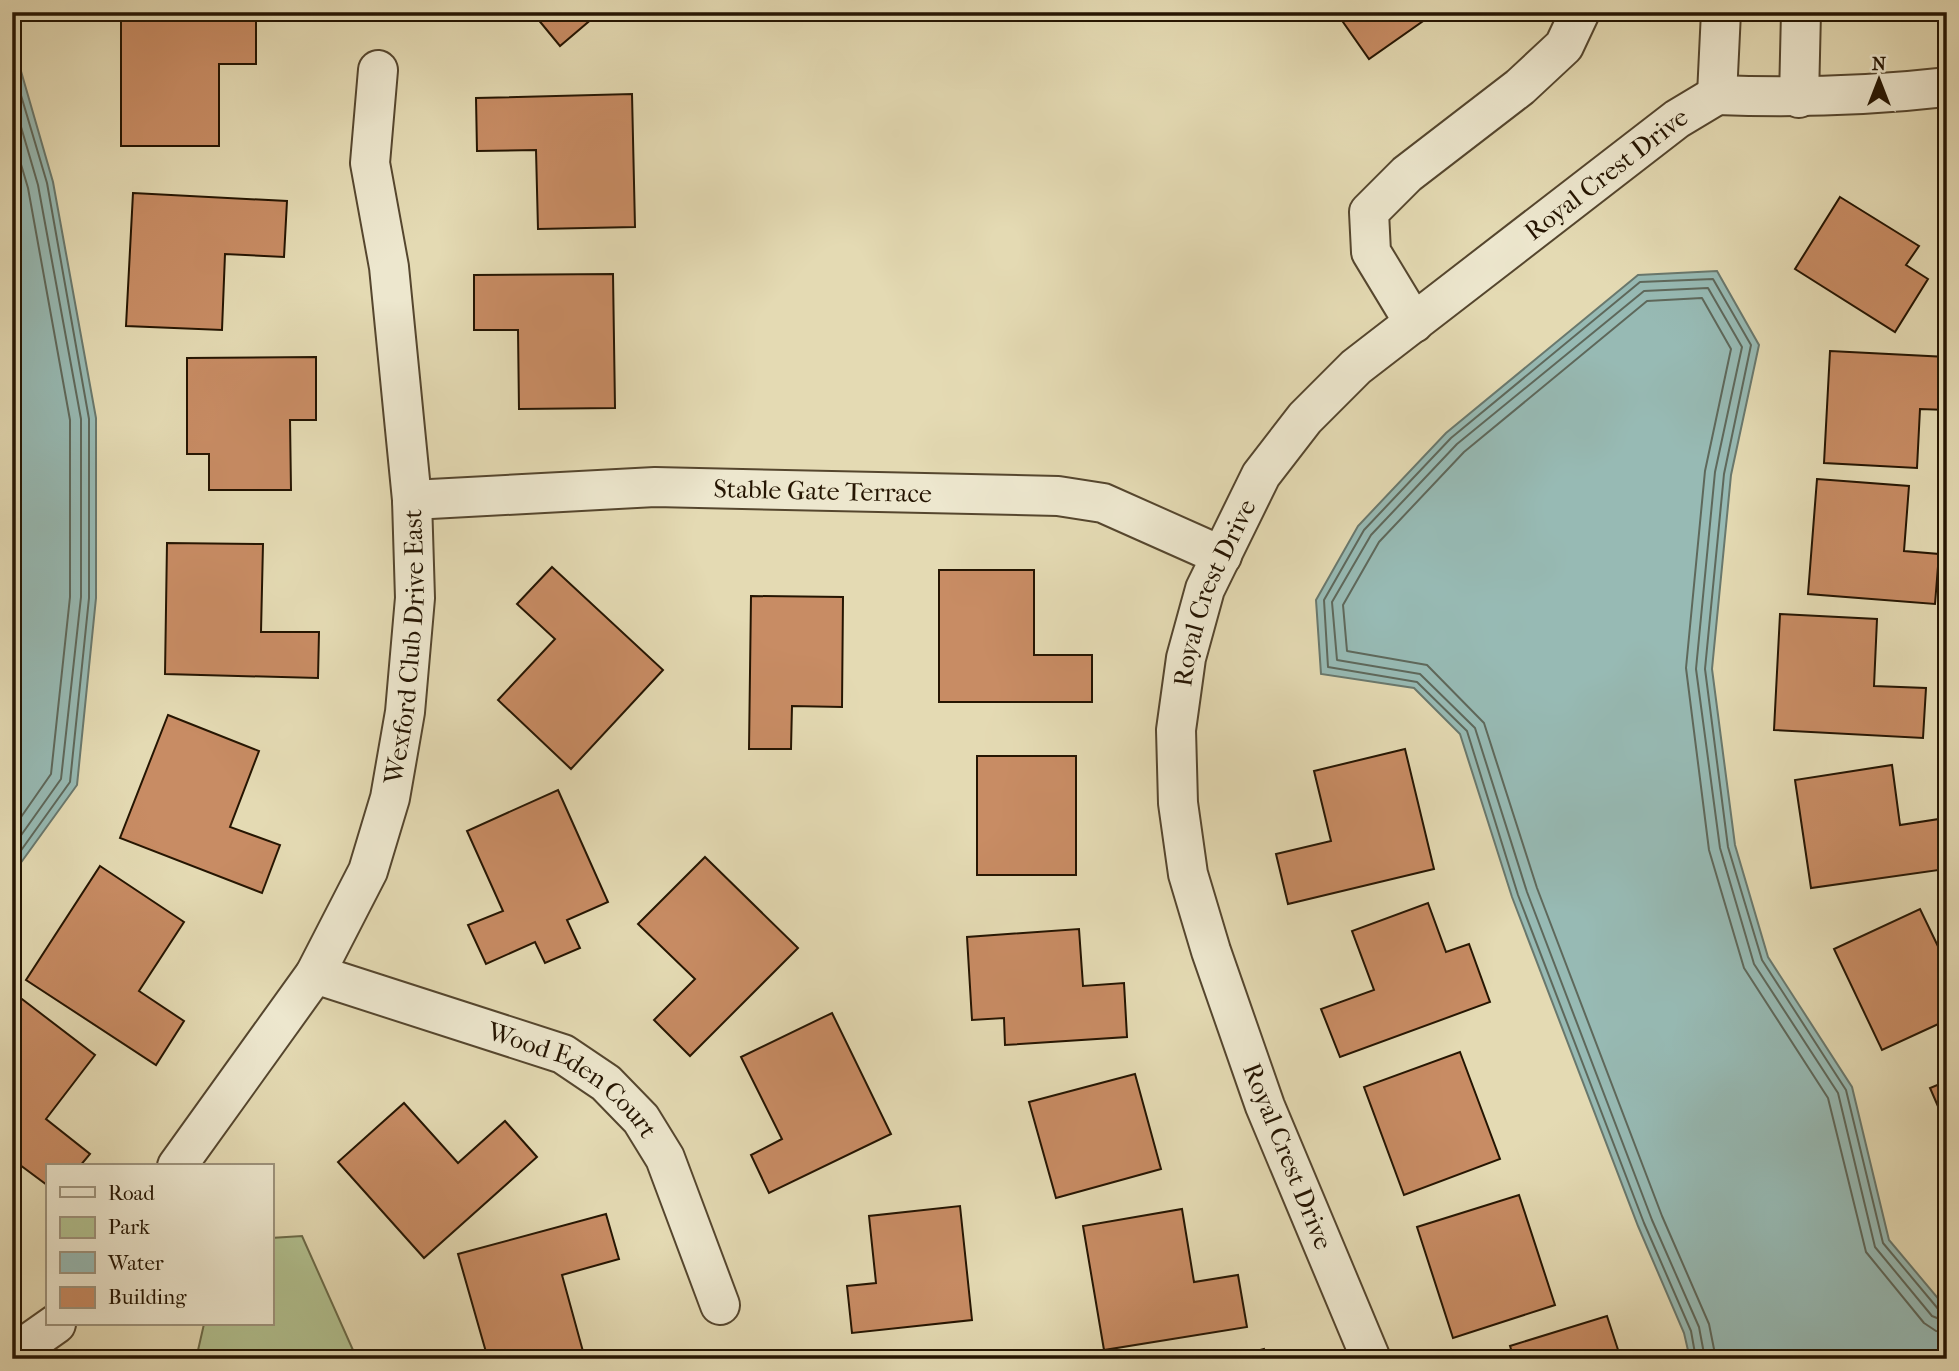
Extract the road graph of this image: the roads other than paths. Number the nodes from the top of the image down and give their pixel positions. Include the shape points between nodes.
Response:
1 (1580, 12) edge
2 (1721, 12) edge
3 (1801, 12) edge
4 (378, 70) dead end
5 (1947, 87) edge
6 (1717, 95) junction
7 (1799, 98) junction
8 (1413, 323) junction
9 (412, 500) junction
10 (1222, 556) junction
11 (315, 974) junction
12 (178, 1164) edge
13 (720, 1305) dead end
14 (53, 1326) edge
15 (12, 1355) edge
16 (1371, 1359) edge

1 - 8 street via 1564,46 1520,87 1407,174 1369,212 1371,252
2 - 6 street, Royal Crest Drive
3 - 7 street
4 - 9 street, Wexford Club Drive East via 370,163 389,267
5 - 7 street
6 - 7 street
6 - 8 street, Royal Crest Drive via 1677,119
8 - 10 street, Royal Crest Drive via 1356,367 1305,418 1261,475
9 - 10 street, Stable Gate Terrace via 655,486 1058,496 1103,503
9 - 11 street, Wexford Club Drive East via 415,598 405,712 390,798 368,871
10 - 16 street, Royal Crest Drive via 1205,589 1186,658 1176,730 1178,803 1188,874 1265,1106
11 - 12 street, Wexford Club Drive East
11 - 13 street, Wood Eden Court via 563,1054 606,1083 640,1119 665,1158
14 - 15 street

